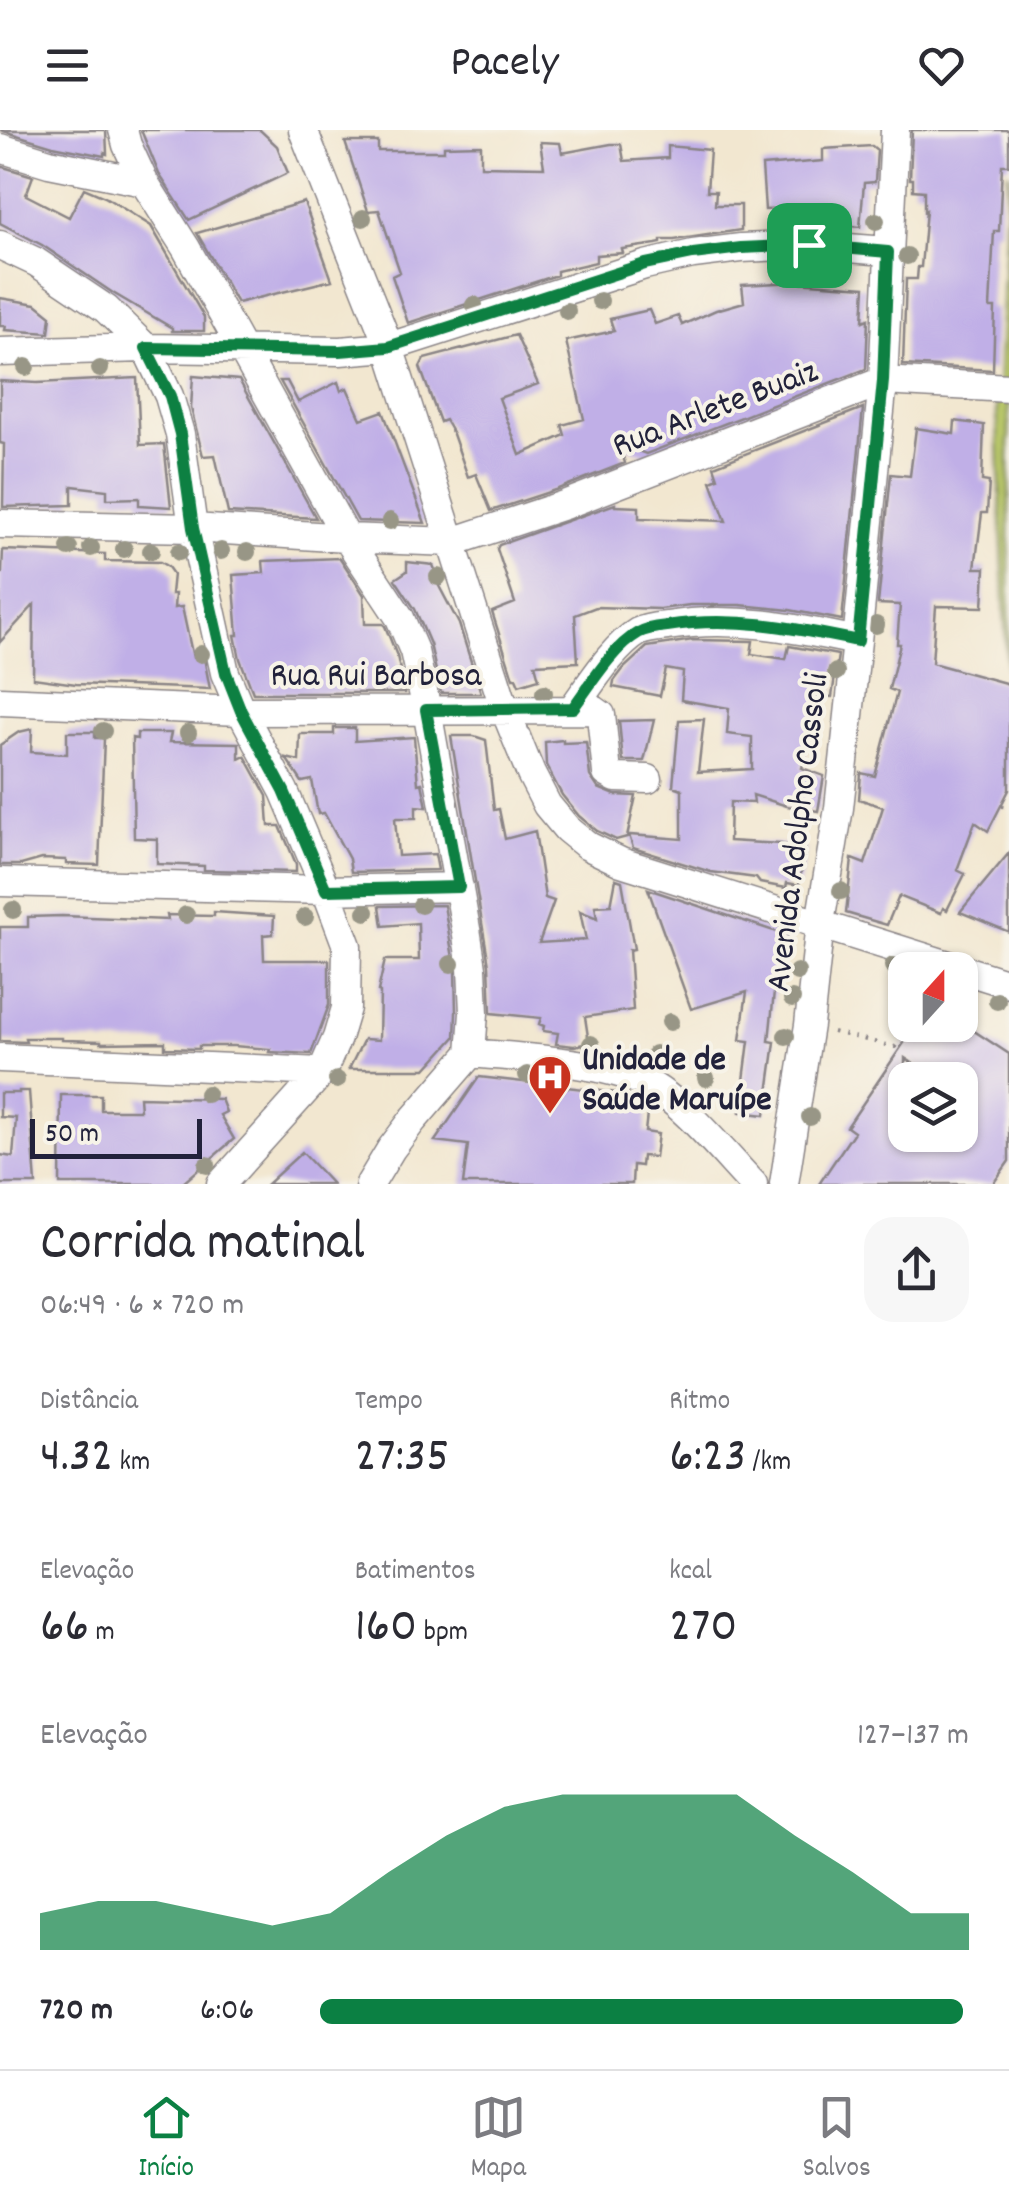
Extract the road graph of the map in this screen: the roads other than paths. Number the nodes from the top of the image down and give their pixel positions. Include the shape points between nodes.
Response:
1 (123, 130) edge
2 (303, 130) edge
3 (895, 130) edge
4 (0, 148) edge
5 (144, 182) junction
6 (0, 245) edge
7 (888, 252) junction
8 (388, 347) junction
9 (146, 348) junction
10 (241, 348) junction
11 (0, 352) edge
12 (883, 381) junction
13 (1009, 388) edge
14 (0, 524) edge
15 (193, 528) junction
16 (347, 538) junction
17 (452, 542) junction
18 (858, 641) junction
19 (0, 701) edge
20 (573, 708) junction
21 (426, 710) junction
22 (505, 710) junction
23 (241, 711) junction
24 (648, 779) dead end
25 (0, 882) edge
26 (459, 887) junction
27 (326, 890) junction
28 (820, 923) junction
29 (1009, 984) edge
30 (471, 1054) junction
31 (0, 1058) edge
32 (322, 1072) junction
33 (221, 1184) edge
34 (370, 1184) edge
35 (753, 1184) edge
36 (784, 1184) edge

1 - 5 street
2 - 8 street
3 - 7 street, Avenida Adolpho Cassoli
4 - 5 street
5 - 10 street
6 - 9 street via 106,309
7 - 8 street via 809,245 693,254
7 - 12 street, Avenida Adolpho Cassoli
8 - 10 street
8 - 17 street
9 - 10 street
9 - 11 street
9 - 15 street via 180,434
10 - 16 street
12 - 13 street, Rua Arlete Buaiz
12 - 17 street, Rua Arlete Buaiz
12 - 18 street, Avenida Adolpho Cassoli
14 - 15 street
15 - 16 street
15 - 23 street via 217,642
16 - 17 street
16 - 21 street via 400,618
17 - 22 street
18 - 20 street via 782,625 726,622 640,630
18 - 28 street, Avenida Adolpho Cassoli
19 - 23 street, Rua Rui Barbosa
20 - 22 street, Rua Rui Barbosa
20 - 24 street via 601,715 610,776
21 - 22 street, Rua Rui Barbosa
21 - 23 street, Rua Rui Barbosa
21 - 26 street
22 - 28 street via 548,805 588,846
23 - 27 street
25 - 27 street
26 - 27 street
26 - 30 street via 472,968
27 - 32 street via 347,946 347,976 346,1008
28 - 29 street
28 - 36 street, Avenida Adolpho Cassoli
30 - 34 street via 413,1120
30 - 35 street via 552,1061 648,1084
31 - 32 street
32 - 33 street

